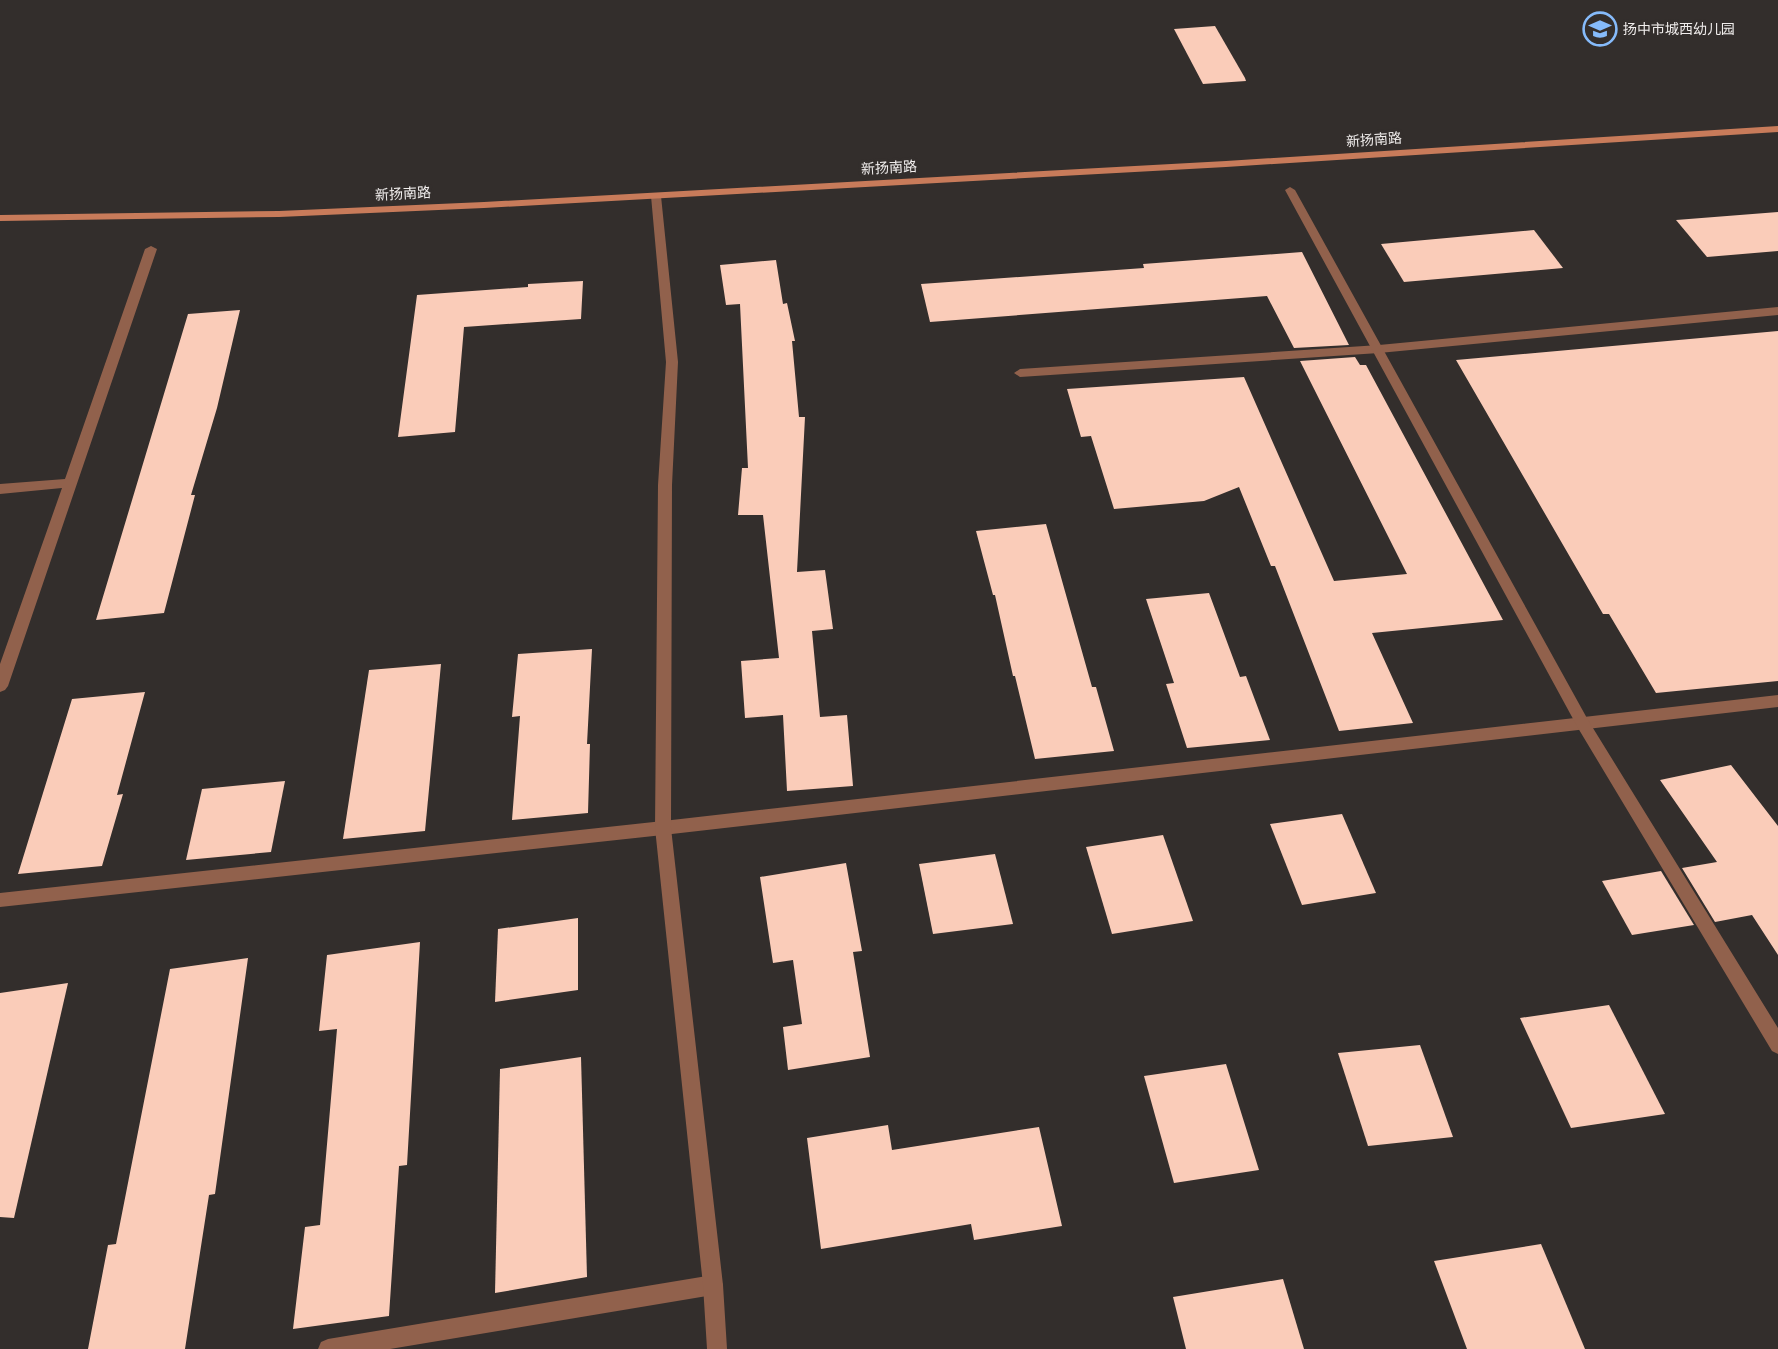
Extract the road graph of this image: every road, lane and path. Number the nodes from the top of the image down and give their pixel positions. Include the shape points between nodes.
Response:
1 (1778, 129) edge
2 (1290, 190) dead end
3 (656, 196) junction
4 (0, 218) edge
5 (151, 249) dead end
6 (1778, 311) edge
7 (1378, 349) junction
8 (1020, 373) dead end
9 (70, 483) junction
10 (0, 489) edge
11 (0, 686) edge
12 (1778, 701) edge
13 (1583, 724) junction
14 (663, 828) junction
15 (0, 900) edge
16 (1778, 1045) edge
17 (713, 1284) junction
18 (328, 1349) edge
19 (717, 1349) edge

1 - 3 street, 新扬南路
2 - 7 street
3 - 4 street, 新扬南路 via 279,214
3 - 14 street via 672,362 664,485
5 - 9 street
6 - 7 street
7 - 8 street
7 - 13 street
9 - 10 street
9 - 11 street
12 - 13 street
13 - 14 street
13 - 16 street
14 - 15 street
14 - 17 street
17 - 18 street
17 - 19 street

